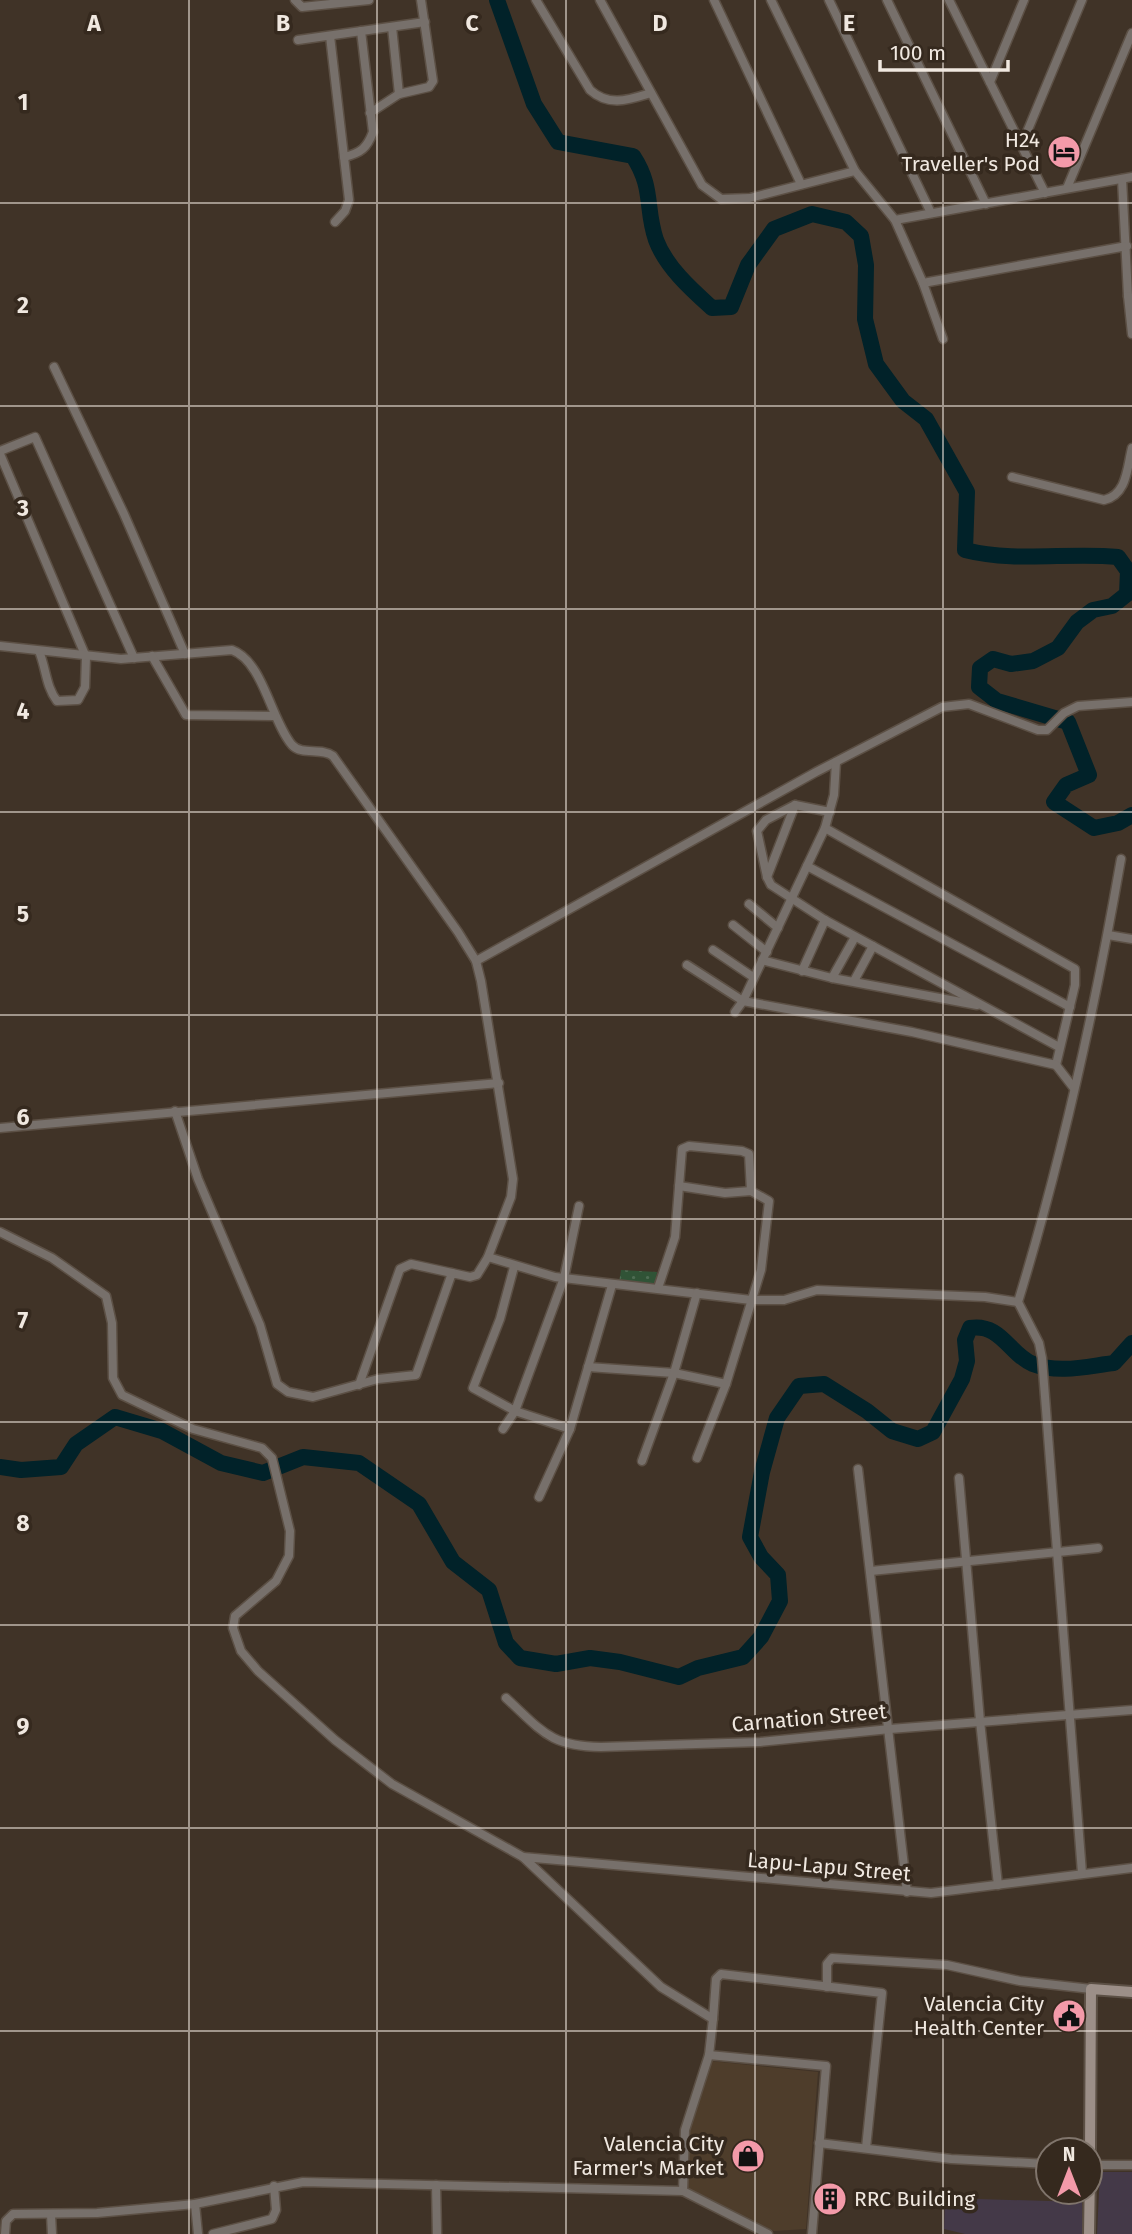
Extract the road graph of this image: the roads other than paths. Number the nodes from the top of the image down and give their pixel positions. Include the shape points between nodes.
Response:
1 (295, 0) edge
2 (369, 0) edge
3 (421, 0) edge
4 (536, 0) edge
5 (600, 0) edge
6 (714, 0) edge
7 (771, 0) edge
8 (829, 0) edge
9 (887, 0) edge
10 (950, 0) edge
11 (1024, 0) edge
12 (1082, 0) edge
13 (425, 22) junction
14 (392, 27) junction
15 (361, 31) junction
16 (1132, 33) edge
17 (330, 36) junction
18 (298, 40) dead end
19 (990, 82) junction
20 (651, 93) junction
21 (399, 94) junction
22 (370, 113) junction
23 (1021, 144) junction
24 (344, 157) junction
25 (855, 171) junction
26 (1132, 177) edge
27 (1122, 179) junction
28 (802, 184) junction
29 (1067, 188) junction
30 (1045, 193) junction
31 (986, 204) junction
32 (931, 213) junction
33 (895, 220) junction
34 (335, 222) dead end
35 (1127, 246) junction
36 (923, 283) junction
37 (1130, 298) edge
38 (1132, 334) edge
39 (943, 339) dead end
40 (54, 367) dead end
41 (1132, 448) edge
42 (0, 453) edge
43 (1012, 477) dead end
44 (0, 646) edge
45 (39, 651) junction
46 (185, 654) junction
47 (152, 656) junction
48 (86, 657) junction
49 (134, 658) junction
50 (1132, 702) edge
51 (274, 716) junction
52 (836, 762) junction
53 (795, 805) junction
54 (830, 812) junction
55 (825, 828) junction
56 (1121, 859) dead end
57 (807, 866) junction
58 (766, 877) junction
59 (791, 898) junction
60 (749, 904) dead end
61 (825, 920) junction
62 (733, 925) dead end
63 (778, 928) junction
64 (1108, 935) junction
65 (855, 937) junction
66 (1132, 939) edge
67 (873, 946) junction
68 (713, 950) dead end
69 (764, 956) junction
70 (476, 961) junction
71 (687, 965) dead end
72 (802, 971) junction
73 (753, 977) junction
74 (832, 978) junction
75 (855, 981) junction
76 (743, 1002) junction
77 (986, 1007) junction
78 (1070, 1007) junction
79 (735, 1012) dead end
80 (1059, 1047) junction
81 (1056, 1065) junction
82 (499, 1083) junction
83 (1073, 1087) junction
84 (175, 1111) junction
85 (0, 1128) edge
86 (679, 1186) junction
87 (751, 1191) junction
88 (579, 1206) dead end
89 (0, 1232) edge
90 (488, 1257) junction
91 (514, 1267) junction
92 (452, 1273) junction
93 (564, 1278) junction
94 (612, 1285) junction
95 (658, 1288) junction
96 (697, 1293) junction
97 (751, 1300) junction
98 (1018, 1302) junction
99 (588, 1367) junction
100 (674, 1373) junction
101 (726, 1384) junction
102 (359, 1385) junction
103 (514, 1411) junction
104 (503, 1429) dead end
105 (570, 1429) junction
106 (697, 1458) dead end
107 (642, 1461) dead end
108 (858, 1469) dead end
109 (959, 1478) dead end
110 (539, 1497) dead end
111 (1098, 1548) dead end
112 (1059, 1551) junction
113 (965, 1560) junction
114 (871, 1571) junction
115 (506, 1698) dead end
116 (1132, 1710) edge
117 (1070, 1713) junction
118 (980, 1721) junction
119 (890, 1728) junction
120 (523, 1857) junction
121 (1132, 1868) edge
122 (1082, 1873) junction
123 (998, 1885) junction
124 (907, 1892) junction
125 (827, 1986) junction
126 (1091, 1989) junction
127 (1132, 1992) edge
128 (713, 2019) junction
129 (709, 2054) junction
130 (1090, 2136) edge
131 (819, 2143) junction
132 (866, 2148) junction
133 (1034, 2163) edge
134 (1104, 2165) edge
135 (1132, 2165) edge
136 (436, 2185) junction
137 (274, 2186) junction
138 (683, 2191) junction
139 (195, 2204) junction
140 (1089, 2206) edge
141 (51, 2215) junction
142 (5, 2234) edge
143 (52, 2234) edge
144 (198, 2234) edge
145 (213, 2234) edge
146 (438, 2234) edge
147 (768, 2234) edge
148 (811, 2234) edge
149 (1089, 2234) edge

1 - 2 street via 312,8
3 - 13 street
4 - 20 street via 599,98 609,101
5 - 20 street
6 - 28 street
7 - 25 street
8 - 32 street
9 - 31 street
10 - 19 street
11 - 19 street
12 - 23 street
13 - 14 street
13 - 21 street via 433,81 429,87
14 - 15 street
14 - 21 street
15 - 17 street
15 - 22 street
16 - 29 street
17 - 18 street
17 - 24 street
19 - 23 street
20 - 28 street via 711,195 750,198
21 - 22 street
22 - 24 street via 373,132 368,145
23 - 30 street
24 - 34 street via 349,200
25 - 28 street
25 - 33 street
26 - 27 street
27 - 29 street
27 - 35 street
29 - 30 street
30 - 31 street
31 - 32 street
32 - 33 street
33 - 36 street
35 - 36 street
35 - 37 street
36 - 39 street
37 - 38 street
40 - 46 street
41 - 43 street via 1121,491 1112,499
42 - 48 street
42 - 49 street via 35,437
44 - 45 street
45 - 48 street
45 - 48 street via 48,690 57,701 78,700 85,687
46 - 47 street
46 - 51 street via 240,653 253,669
47 - 49 street
47 - 51 street via 186,715
48 - 49 street
50 - 52 street via 1078,706 1047,730 957,703
51 - 70 street via 295,748 333,756
52 - 54 street
52 - 70 street
53 - 54 street
53 - 58 street
53 - 58 street via 758,827
54 - 55 street
55 - 57 street
55 - 78 street via 1070,965 1077,976
56 - 64 street
57 - 59 street
57 - 78 street
58 - 59 street
59 - 61 street
59 - 63 street
60 - 63 street
61 - 65 street
61 - 72 street
62 - 69 street
63 - 69 street
64 - 66 street
64 - 83 street
65 - 67 street
65 - 74 street
67 - 75 street
67 - 77 street
68 - 73 street
69 - 72 street
69 - 73 street
70 - 82 street
71 - 76 street
72 - 74 street
73 - 76 street
74 - 75 street
75 - 77 street
76 - 79 street
76 - 81 street via 912,1032
77 - 80 street
78 - 80 street
80 - 81 street
81 - 83 street
82 - 84 street
82 - 90 street via 513,1180 511,1198
83 - 98 street
84 - 85 street
84 - 102 street via 198,1179 260,1325 276,1384 288,1392 313,1397
86 - 87 street via 725,1194
86 - 87 street via 681,1152 694,1146 749,1154
86 - 95 street via 675,1237
87 - 97 street via 768,1198 769,1206 764,1256
88 - 93 street
89 - 120 street via 52,1258 106,1296 112,1323 113,1378 122,1395 193,1429 262,1448 272,1458 290,1531 289,1556 276,1581 235,1616 233,1628 241,1651 335,1740 392,1784
90 - 91 street
90 - 92 street via 475,1276
91 - 93 street
91 - 103 street via 473,1388
92 - 102 street via 416,1375
92 - 102 street via 411,1264 400,1269
93 - 94 street
93 - 103 street
94 - 95 street
94 - 99 street
95 - 96 street
96 - 97 street
96 - 100 street
97 - 98 street via 785,1300 817,1290
97 - 101 street
98 - 112 street via 1042,1357
99 - 100 street
99 - 105 street
100 - 101 street
100 - 107 street
101 - 106 street
103 - 104 street
103 - 105 street
105 - 110 street
108 - 114 street
109 - 113 street
111 - 112 street
112 - 113 street
112 - 117 street
113 - 114 street
113 - 118 street
114 - 119 street
115 - 119 street, Carnation Street via 557,1742 575,1747 760,1742
116 - 117 street, Carnation Street
117 - 118 street, Carnation Street
117 - 122 street
118 - 119 street, Carnation Street
118 - 123 street
119 - 124 street
120 - 124 street, Lapu-Lapu Street
120 - 128 street via 661,1987
121 - 122 street, Lapu-Lapu Street
122 - 123 street, Lapu-Lapu Street
123 - 124 street, Lapu-Lapu Street via 942,1893
125 - 126 street via 831,1958 937,1964
125 - 128 street via 721,1974 716,1979
125 - 132 street via 884,1996
126 - 127 street
126 - 130 street
128 - 129 street
129 - 131 street via 826,2066
129 - 138 street via 685,2130
131 - 132 street
131 - 148 street
132 - 133 street
134 - 135 street
136 - 137 street via 303,2182
136 - 138 street
136 - 146 street
137 - 139 street
137 - 145 street via 272,2220
138 - 147 street
139 - 141 street
139 - 144 street
140 - 149 street
141 - 142 street via 8,2216
141 - 143 street

